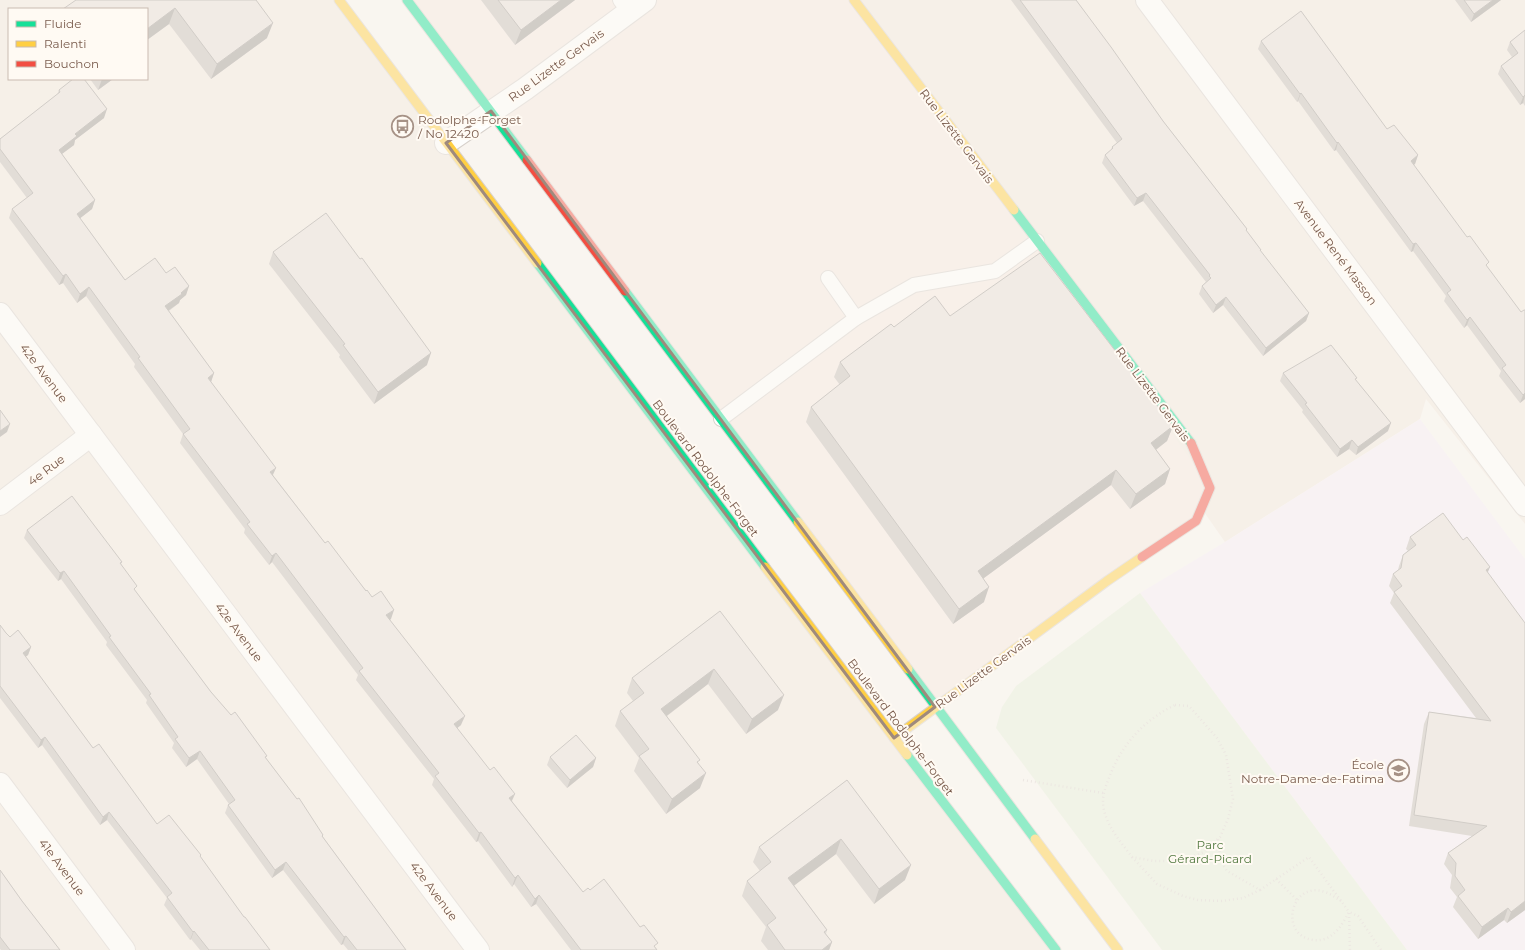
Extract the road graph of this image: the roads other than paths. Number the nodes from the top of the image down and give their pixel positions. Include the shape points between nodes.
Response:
1 (339, 0) edge
2 (406, 0) edge
3 (854, 0) edge
4 (1147, 0) edge
5 (631, 4) edge
6 (491, 112) junction
7 (446, 143) junction
8 (1037, 241) junction
9 (828, 278) dead end
10 (0, 314) edge
11 (856, 318) junction
12 (721, 419) junction
13 (91, 435) junction
14 (0, 504) edge
15 (1525, 505) edge
16 (936, 707) junction
17 (894, 738) junction
18 (0, 784) edge
19 (124, 950) edge
20 (478, 950) edge
21 (1056, 950) edge
22 (1118, 950) edge

1 - 7 street, Boulevard Rodolphe-Forget
2 - 6 street
3 - 8 street, Rue Lizette Gervais
4 - 15 street, Avenue René Masson
5 - 6 street, Rue Lizette Gervais via 525,89
6 - 7 street, Rue Lizette Gervais
6 - 12 street
7 - 17 street, Boulevard Rodolphe-Forget
8 - 11 lane via 995,271 914,284
8 - 16 street, Rue Lizette Gervais via 1189,440 1210,488 1196,521 1107,581
9 - 11 lane
10 - 13 street, 42e Avenue
11 - 12 lane
12 - 16 street
13 - 14 street, 4e Rue
13 - 20 street, 42e Avenue
16 - 17 street, Rue Lizette Gervais
16 - 22 street
17 - 21 street, Boulevard Rodolphe-Forget
18 - 19 street, 41e Avenue

